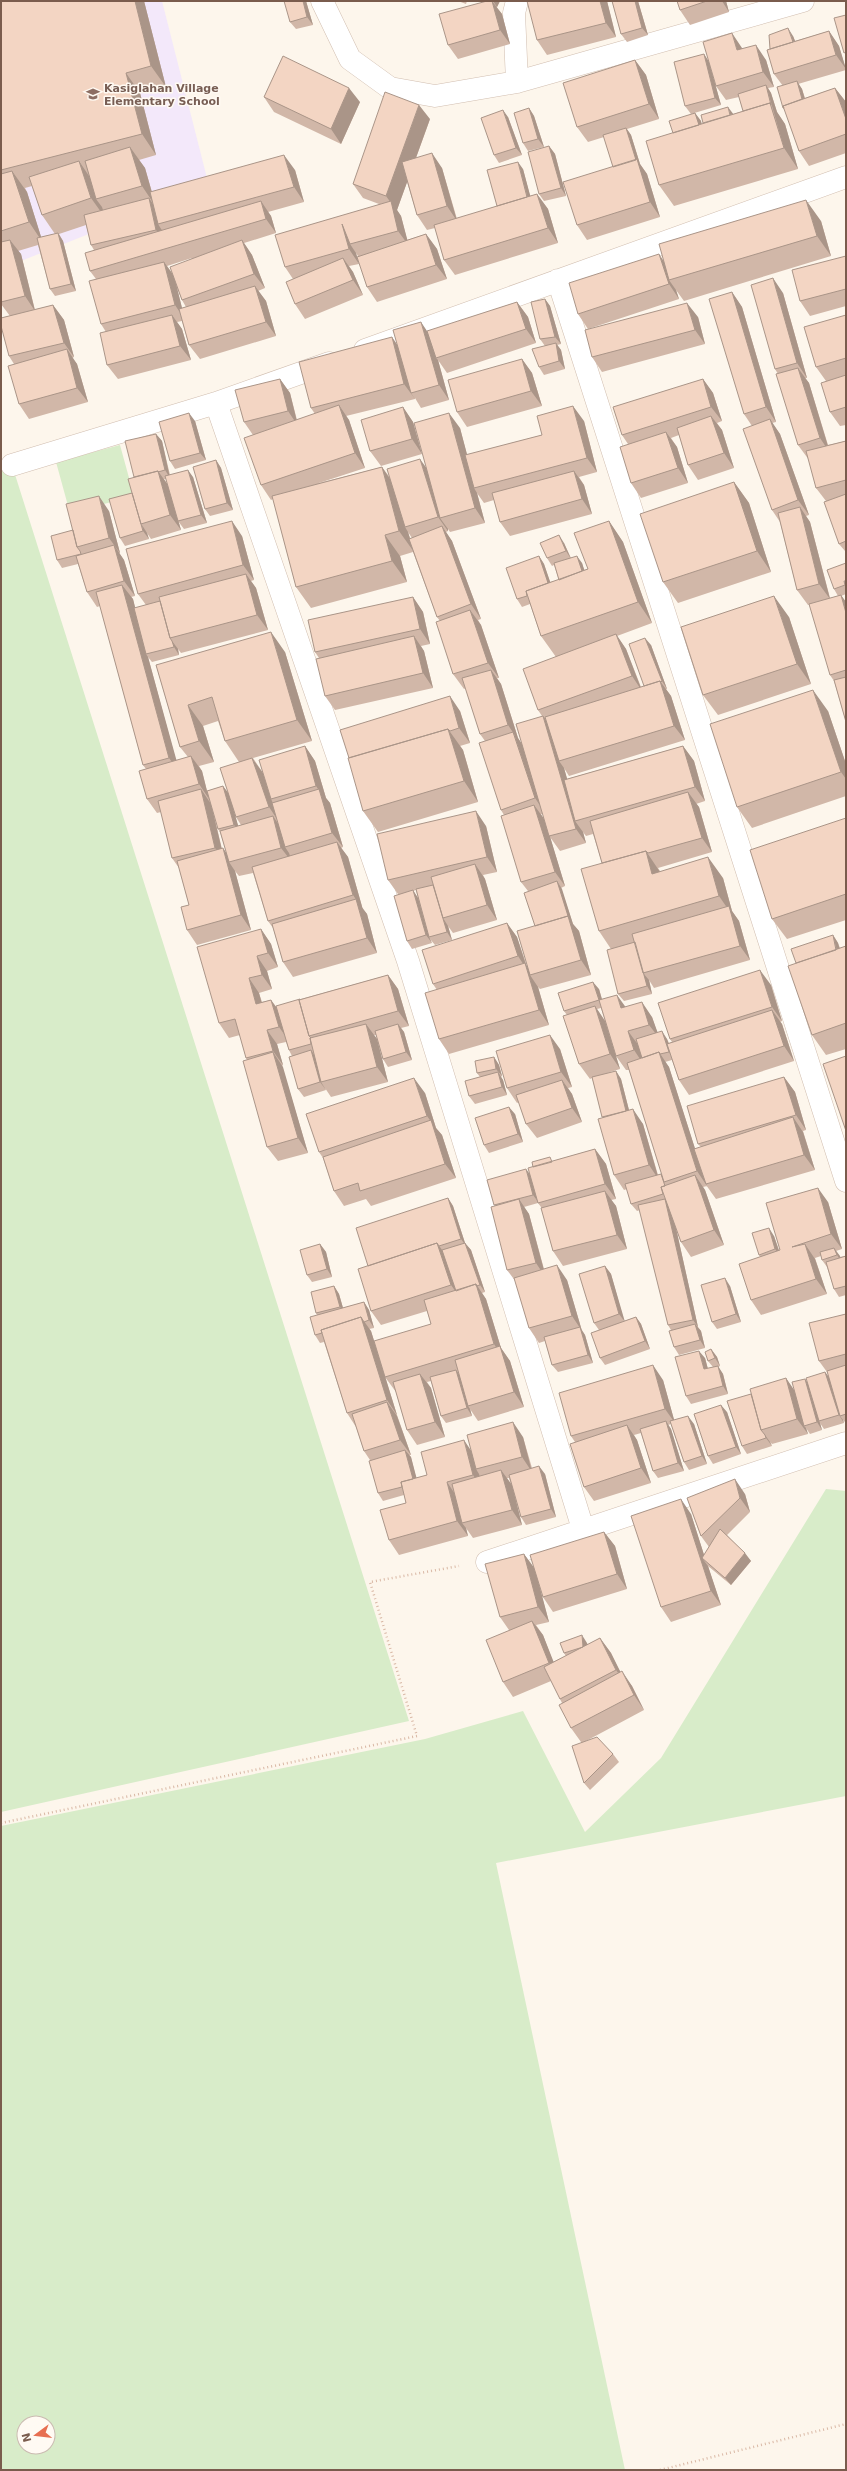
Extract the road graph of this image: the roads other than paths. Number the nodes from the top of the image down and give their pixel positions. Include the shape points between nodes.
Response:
1 (322, 1) edge
2 (517, 1) edge
3 (803, 1) edge
4 (517, 82) junction
5 (846, 178) edge
6 (558, 280) junction
7 (216, 403) junction
8 (12, 465) dead end
9 (846, 1181) edge
10 (846, 1443) edge
11 (583, 1529) junction
12 (488, 1562) edge

1 - 4 street via 350,59 390,88 435,96
2 - 4 street via 514,13
3 - 4 street
5 - 6 street
6 - 7 street
6 - 9 street
7 - 8 street
7 - 11 street via 408,961
10 - 11 street
11 - 12 street

